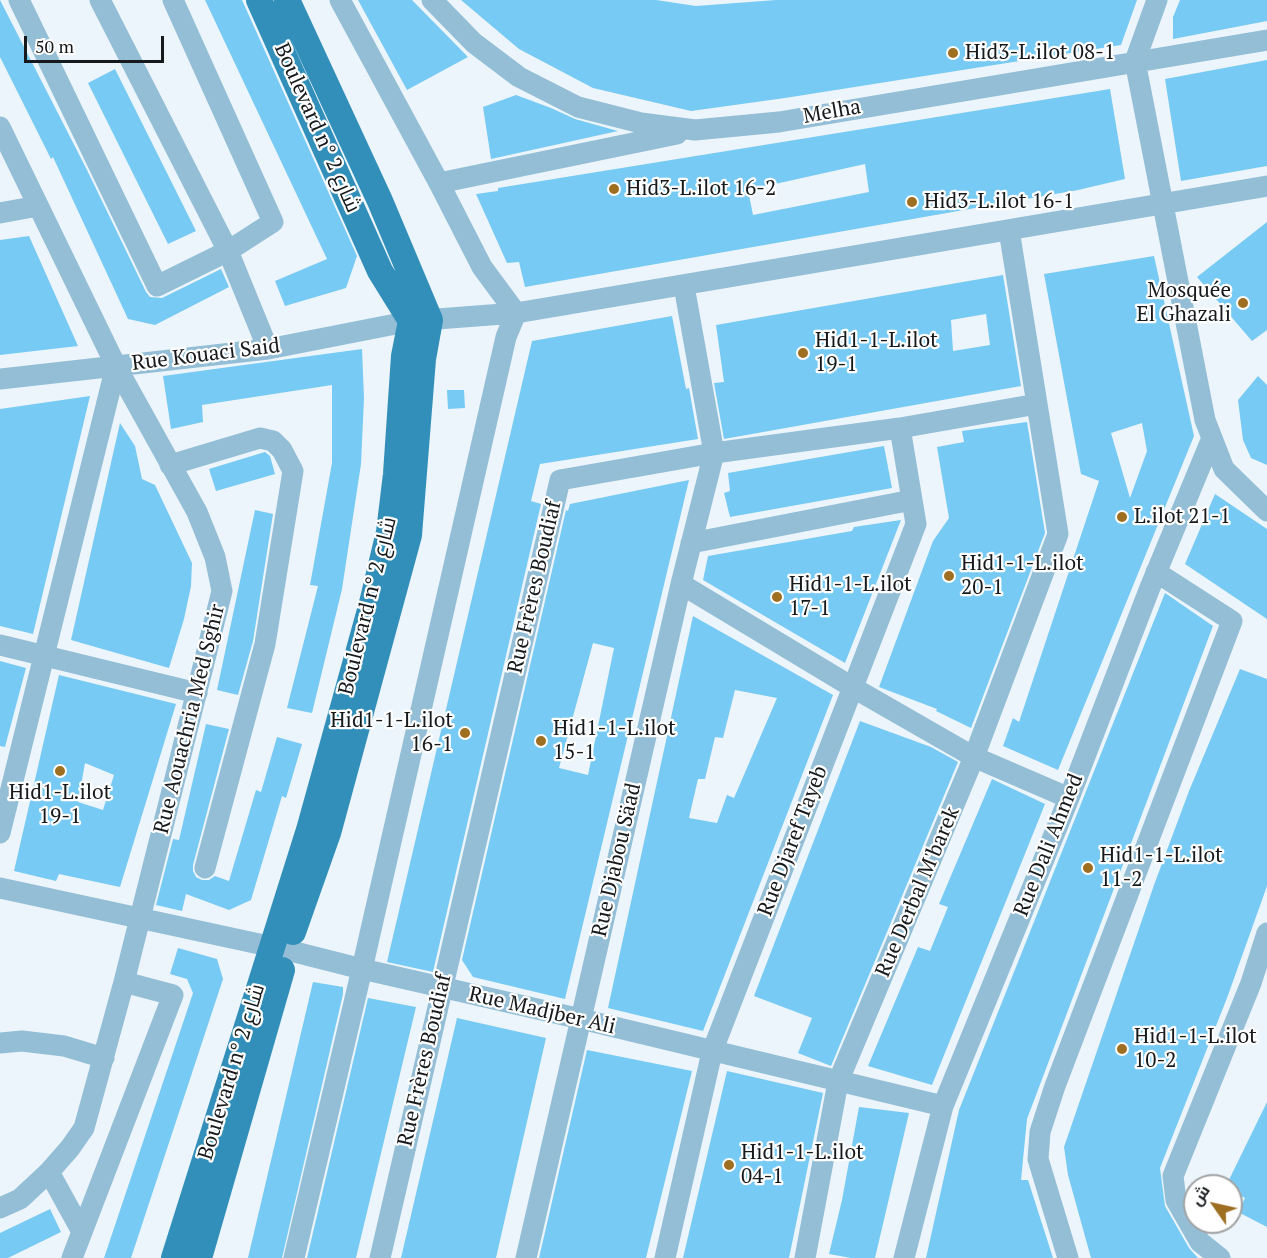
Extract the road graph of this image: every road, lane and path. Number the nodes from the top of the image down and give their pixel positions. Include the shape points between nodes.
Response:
1 (19, 0) edge
2 (100, 0) edge
3 (173, 0) edge
4 (259, 0) edge
5 (287, 0) edge
6 (340, 0) edge
7 (432, 0) edge
8 (1157, 0) edge
9 (1267, 40) edge
10 (1135, 61) junction
11 (0, 127) edge
12 (695, 130) junction
13 (439, 183) junction
14 (1267, 186) edge
15 (1162, 204) junction
16 (38, 206) junction
17 (0, 213) edge
18 (1009, 230) junction
19 (228, 250) junction
20 (684, 286) junction
21 (516, 313) junction
22 (421, 321) junction
23 (268, 348) junction
24 (116, 366) junction
25 (0, 379) edge
26 (1037, 404) junction
27 (900, 428) junction
28 (1212, 438) junction
29 (714, 453) junction
30 (170, 465) junction
31 (912, 500) junction
32 (1267, 511) edge
33 (691, 543) junction
34 (1156, 572) junction
35 (681, 584) junction
36 (0, 645) edge
37 (44, 655) junction
38 (852, 687) junction
39 (197, 693) junction
40 (974, 757) junction
41 (1069, 798) junction
42 (0, 834) edge
43 (205, 868) dead end
44 (0, 888) edge
45 (140, 919) junction
46 (1267, 933) edge
47 (279, 948) junction
48 (362, 969) junction
49 (124, 982) junction
50 (442, 987) junction
51 (581, 1019) junction
52 (0, 1043) edge
53 (712, 1052) junction
54 (104, 1058) junction
55 (838, 1082) junction
56 (943, 1106) junction
57 (49, 1172) junction
58 (0, 1208) edge
59 (81, 1230) junction
60 (72, 1258) edge
61 (174, 1258) edge
62 (199, 1258) edge
63 (294, 1258) edge
64 (380, 1258) edge
65 (526, 1258) edge
66 (665, 1258) edge
67 (805, 1258) edge
68 (904, 1258) edge
69 (1068, 1258) edge
70 (1220, 1258) edge

1 - 19 street via 157,286
2 - 19 street
3 - 19 street via 273,222
4 - 22 main road, Boulevard n° شارع 2 via 380,271
5 - 22 main road, Boulevard n° شارع 2 via 380,201
6 - 13 street
7 - 12 street, Melha via 474,43 519,77 578,106 641,123
8 - 10 street
9 - 10 street, Melha
10 - 12 street, Melha via 779,122
10 - 15 street
11 - 16 street, Rue Aouachria Med Sghir
12 - 13 street
13 - 21 street via 482,267
14 - 15 street, Rue Kouaci Said
15 - 18 street, Rue Kouaci Said
15 - 28 street
16 - 17 street
16 - 24 street, Rue Aouachria Med Sghir
18 - 20 street, Rue Kouaci Said
18 - 26 street
19 - 23 street
20 - 21 street, Rue Kouaci Said
20 - 29 street, Rue Djabou Säad
21 - 22 street, Rue Kouaci Said
21 - 48 street via 506,338
22 - 23 street, Rue Kouaci Said
22 - 47 main road, Boulevard n° شارع 2 via 423,359 409,536 328,833
23 - 24 street, Rue Kouaci Said
24 - 25 street, Rue Kouaci Said
24 - 30 street, Rue Aouachria Med Sghir
24 - 37 street
26 - 27 street, Rue Frères Boudiaf
26 - 40 street, Rue Derbal M'barek via 1059,534
27 - 29 street, Rue Frères Boudiaf
27 - 31 street, Rue Djaref Tayeb
28 - 32 street via 1224,469
28 - 34 street, Rue Dali Ahmed
29 - 33 street, Rue Djabou Säad
29 - 50 street, Rue Frères Boudiaf via 560,480
30 - 39 street, Rue Aouachria Med Sghir via 215,557 222,591
30 - 43 street via 260,438 273,441 293,471 265,644
31 - 33 street
31 - 38 street, Rue Djaref Tayeb via 916,524
33 - 35 street, Rue Djabou Säad
34 - 41 street, Rue Dali Ahmed
34 - 69 street via 1232,621 1040,1132 1038,1159
35 - 38 street
35 - 51 street, Rue Djabou Säad
36 - 37 street
37 - 39 street
37 - 42 street
38 - 40 street
38 - 53 street, Rue Djaref Tayeb
39 - 45 street, Rue Aouachria Med Sghir
40 - 41 street
40 - 55 street, Rue Derbal M'barek
41 - 56 street, Rue Dali Ahmed
44 - 45 street, Rue Madjber Ali
45 - 47 street, Rue Madjber Ali
45 - 49 street, Rue Aouachria Med Sghir
46 - 70 street via 1251,983 1173,1176 1176,1200 1200,1242
47 - 48 street, Rue Madjber Ali
47 - 61 main road, Boulevard n° شارع 2
47 - 62 main road, Boulevard n° شارع 2
48 - 50 street, Rue Madjber Ali
48 - 63 street
49 - 54 street, Rue Aouachria Med Sghir
49 - 59 street via 173,995
50 - 51 street, Rue Madjber Ali
50 - 64 street, Rue Frères Boudiaf
51 - 53 street, Rue Madjber Ali
51 - 65 street, Rue Djabou Säad
52 - 54 street via 22,1041 64,1046
53 - 55 street, Rue Madjber Ali
53 - 66 street, Rue Djaref Tayeb
54 - 57 street, Rue Aouachria Med Sghir via 84,1128
55 - 56 street, Rue Madjber Ali
55 - 67 street, Rue Derbal M'barek
56 - 68 street, Rue Dali Ahmed
57 - 58 street, Rue Aouachria Med Sghir via 20,1199
57 - 59 street
59 - 60 street

